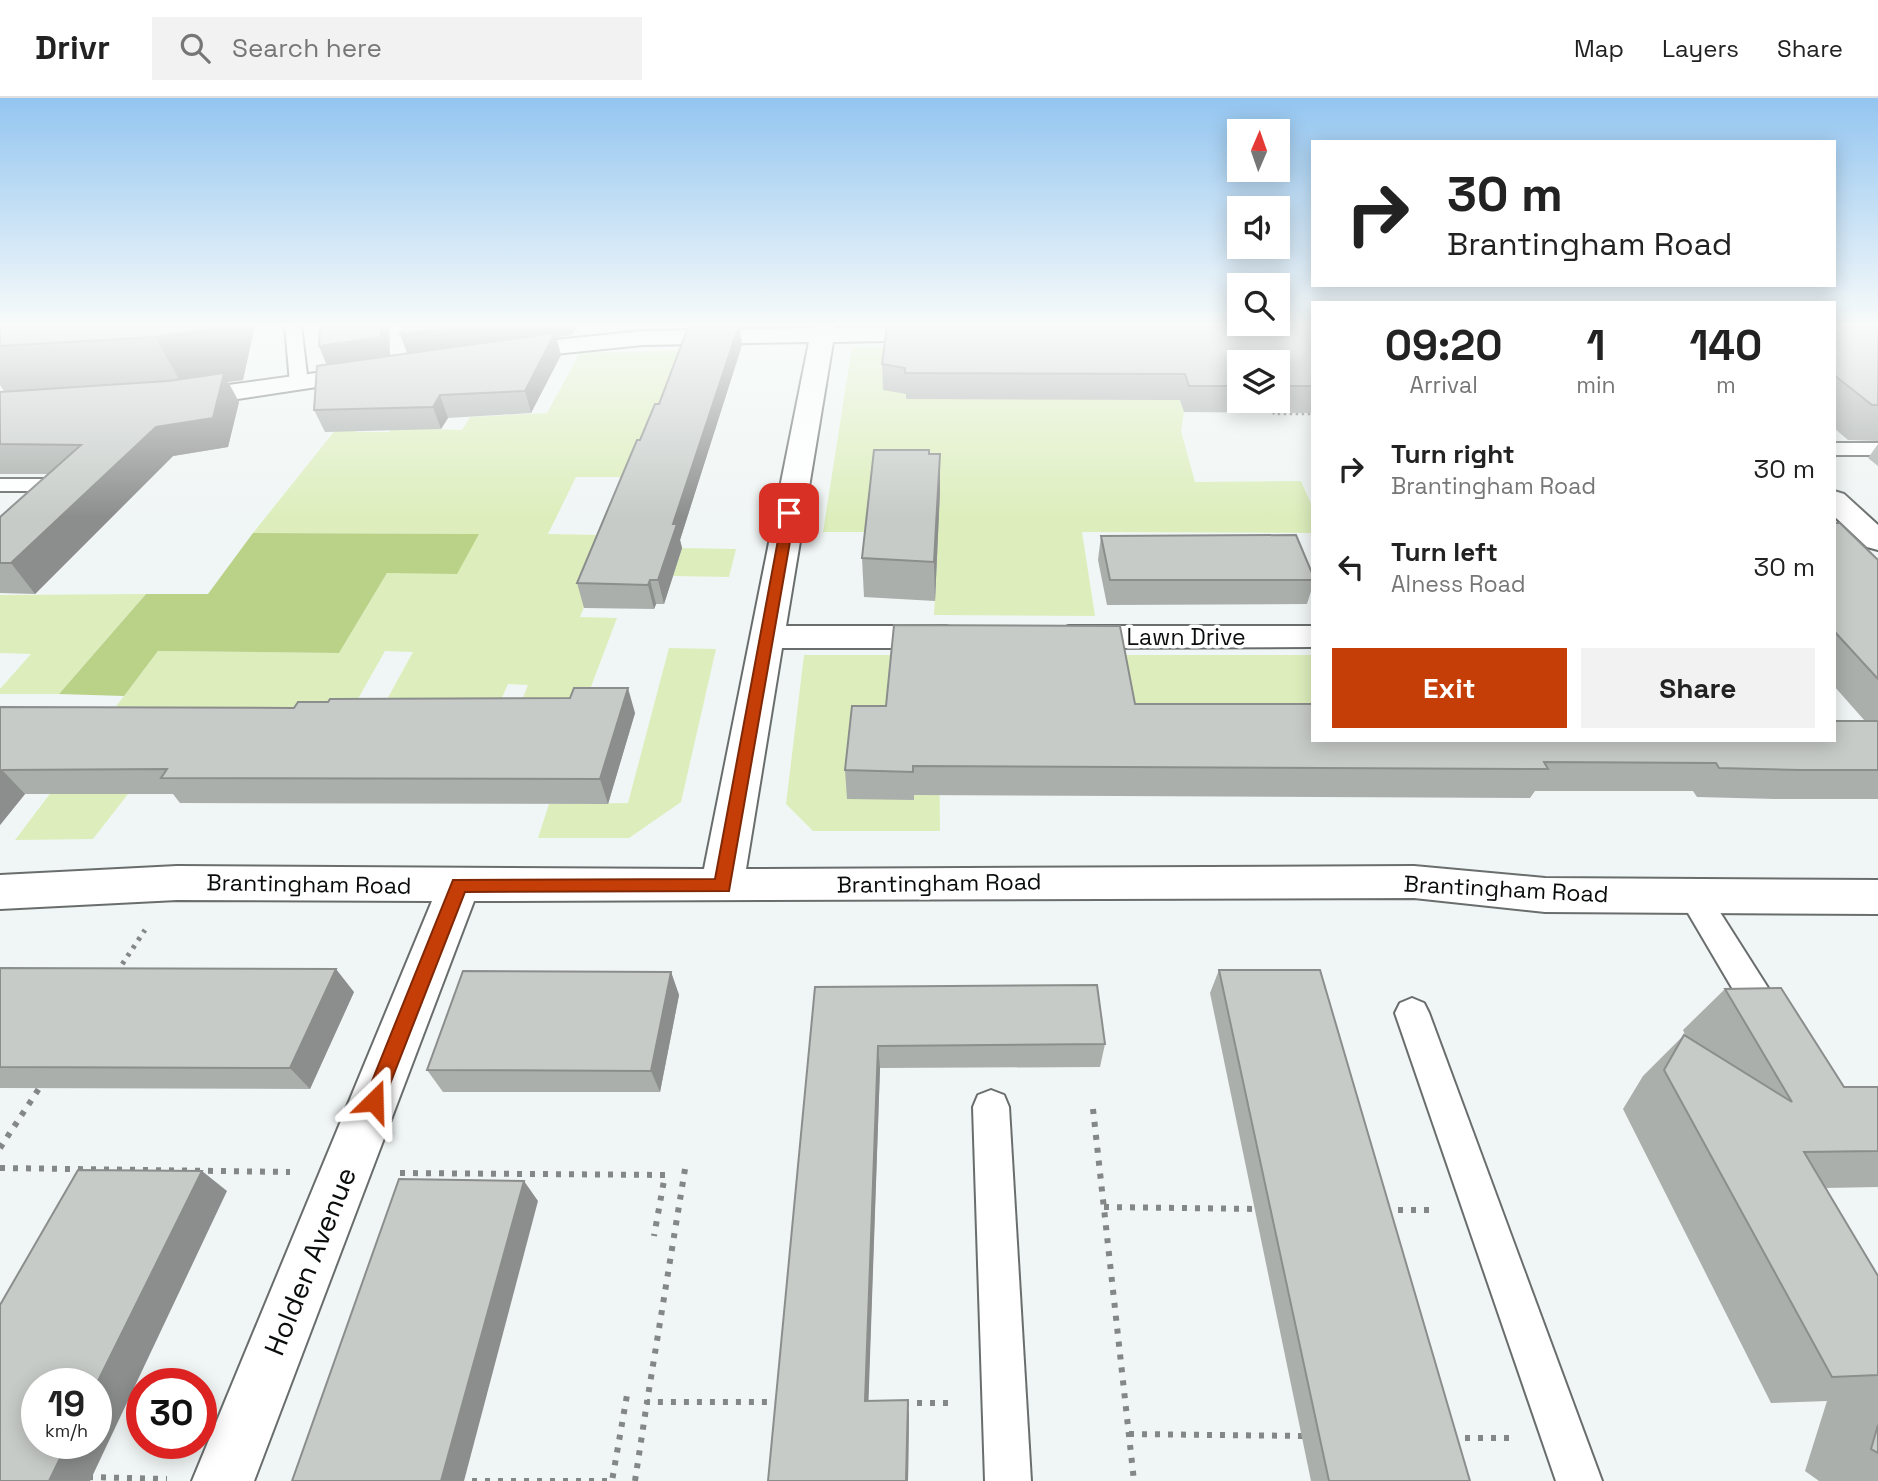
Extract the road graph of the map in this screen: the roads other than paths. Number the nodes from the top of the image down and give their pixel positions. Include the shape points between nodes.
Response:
1 (248, 390) edge
2 (812, 390) edge
3 (159, 401) edge
4 (1836, 449) edge
5 (1878, 449) edge
6 (0, 485) edge
7 (78, 485) edge
8 (1836, 502) edge
9 (1836, 530) edge
10 (1872, 536) edge
11 (766, 637) junction
12 (971, 637) edge
13 (1039, 637) edge
14 (1311, 637) edge
15 (459, 885) junction
16 (722, 886) junction
17 (0, 892) edge
18 (1693, 896) junction
19 (1878, 897) edge
20 (1412, 1013) dead end
21 (1784, 1043) edge
22 (991, 1107) dead end
23 (223, 1481) edge
24 (1008, 1481) edge
25 (1579, 1481) edge

1 - 3 street
2 - 11 street
4 - 5 lane
6 - 7 lane
8 - 10 street
9 - 10 street
11 - 12 street
11 - 16 street
13 - 14 street, Lawn Drive
15 - 16 street, Brantingham Road
15 - 17 street, Brantingham Road via 177,883
15 - 23 street, Holden Avenue
16 - 18 street, Brantingham Road via 1414,882 1545,895
18 - 19 street, Brantingham Road
18 - 21 lane
20 - 25 lane
22 - 24 lane

